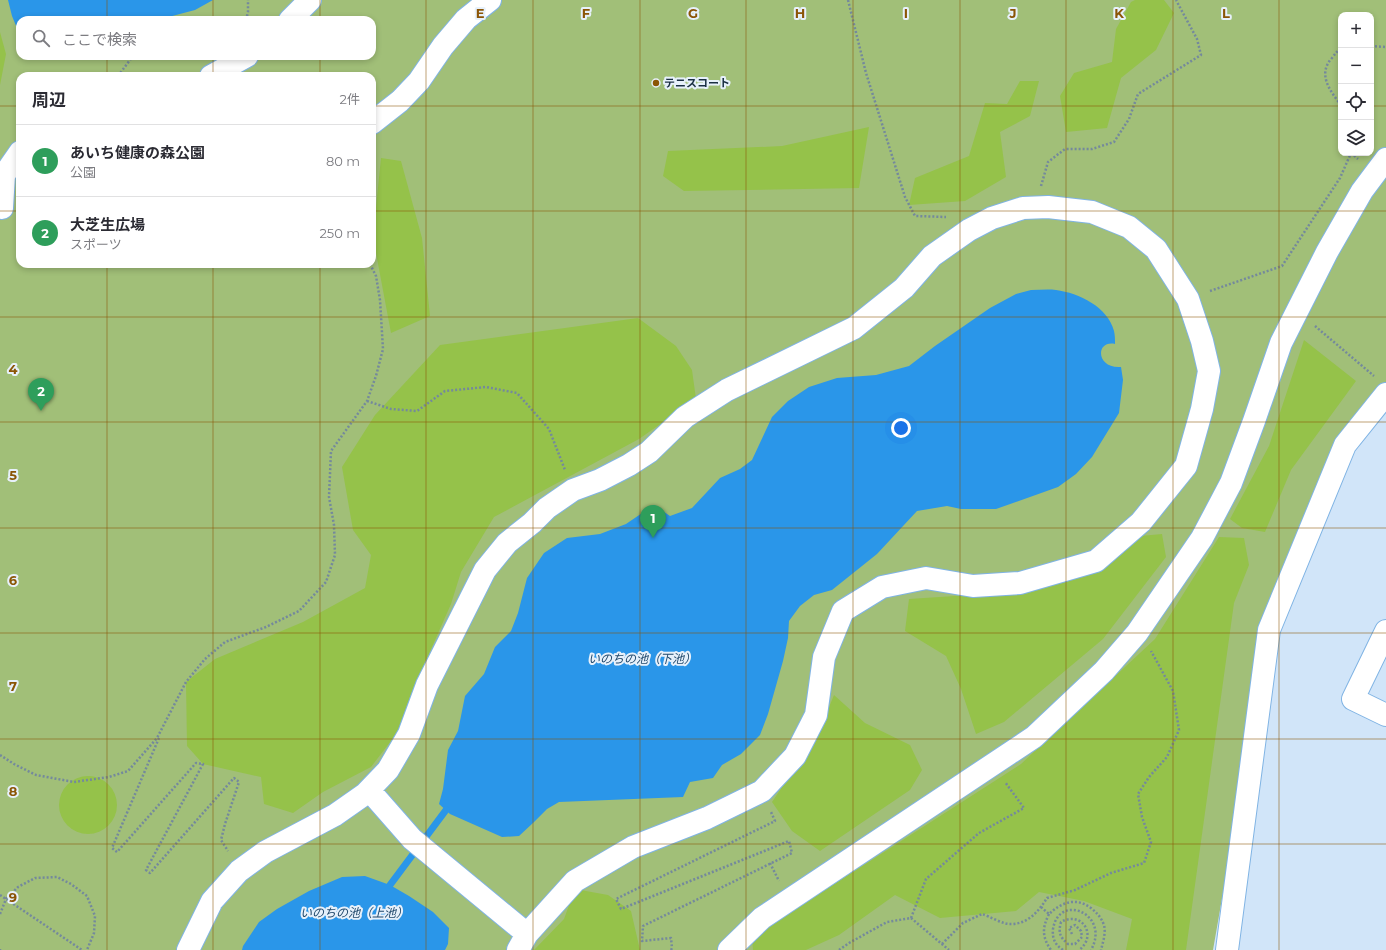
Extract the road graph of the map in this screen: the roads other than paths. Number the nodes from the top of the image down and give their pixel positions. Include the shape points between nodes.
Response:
1 (310, 0) edge
2 (490, 0) edge
3 (294, 16) edge
4 (240, 60) edge
5 (218, 72) edge
6 (376, 119) edge
7 (16, 158) edge
8 (1386, 159) edge
9 (7, 205) edge
10 (1386, 394) edge
11 (1386, 631) edge
12 (1386, 715) edge
13 (369, 790) junction
14 (522, 942) edge
15 (188, 950) edge
16 (729, 950) edge
17 (1227, 950) edge

1 - 3 street
2 - 6 street via 466,19 443,46 419,81 400,101
4 - 5 street
7 - 9 street via 4,175
8 - 16 street via 1362,191 1296,310 1281,343 1231,483 1202,538 1137,633 1104,671 1034,737 762,918
10 - 17 street via 1345,445 1269,630
11 - 12 street via 1353,699
13 - 14 street via 412,839
13 - 14 street via 388,770 409,734 427,685 485,570 507,543 547,508 573,490 600,480 643,456 685,417 727,390 854,328 904,288 932,256 969,230 992,218 1023,208 1048,207 1092,212 1128,227 1156,250 1188,298 1209,371 1202,409 1186,466 1141,522 1096,561 1020,583 973,586 926,578 882,587 843,611 824,657 816,715 795,756 762,791 708,818 633,847 575,882
13 - 15 street via 335,815 266,852 239,871 212,901

